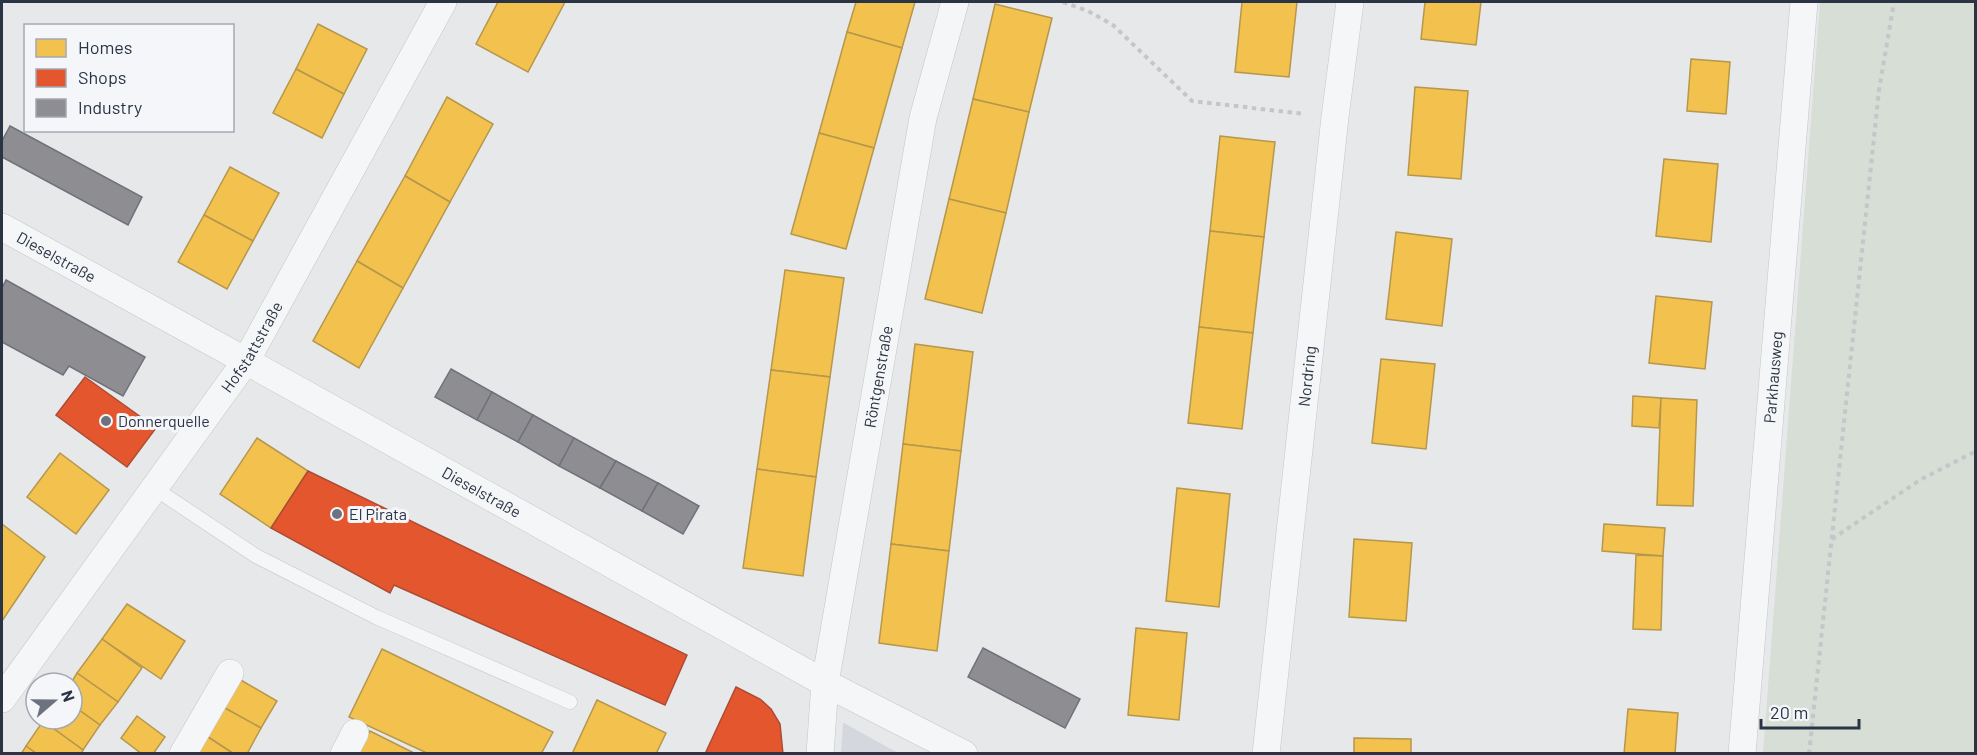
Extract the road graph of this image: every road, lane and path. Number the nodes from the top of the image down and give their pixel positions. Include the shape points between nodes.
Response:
1 (443, 2) edge
2 (955, 2) edge
3 (1063, 2) edge
4 (1350, 2) edge
5 (1803, 2) edge
6 (1894, 2) edge
7 (1335, 117) junction
8 (2, 227) edge
9 (246, 361) junction
10 (1976, 451) edge
11 (154, 488) junction
12 (1832, 540) junction
13 (230, 673) dead end
14 (825, 683) junction
15 (2, 699) edge
16 (570, 702) dead end
17 (183, 753) edge
18 (820, 753) edge
19 (964, 753) edge
20 (1266, 753) edge
21 (1742, 753) edge
22 (1809, 753) edge

1 - 9 street, Hofstattstraße
2 - 14 street, Röntgenstraße via 923,118
3 - 7 path via 1088,10 1113,25 1192,101
4 - 7 street, Nordring
5 - 21 street, Parkhausweg
6 - 12 path via 1879,90
7 - 20 street, Nordring
8 - 9 street, Dieselstraße
9 - 11 street, Hofstattstraße
9 - 14 street, Dieselstraße
10 - 12 path via 1920,480
11 - 15 street, Hofstattstraße
11 - 16 lane via 256,556 376,617
12 - 22 path
13 - 17 street
14 - 18 street, Röntgenstraße
14 - 19 street, Dieselstraße

